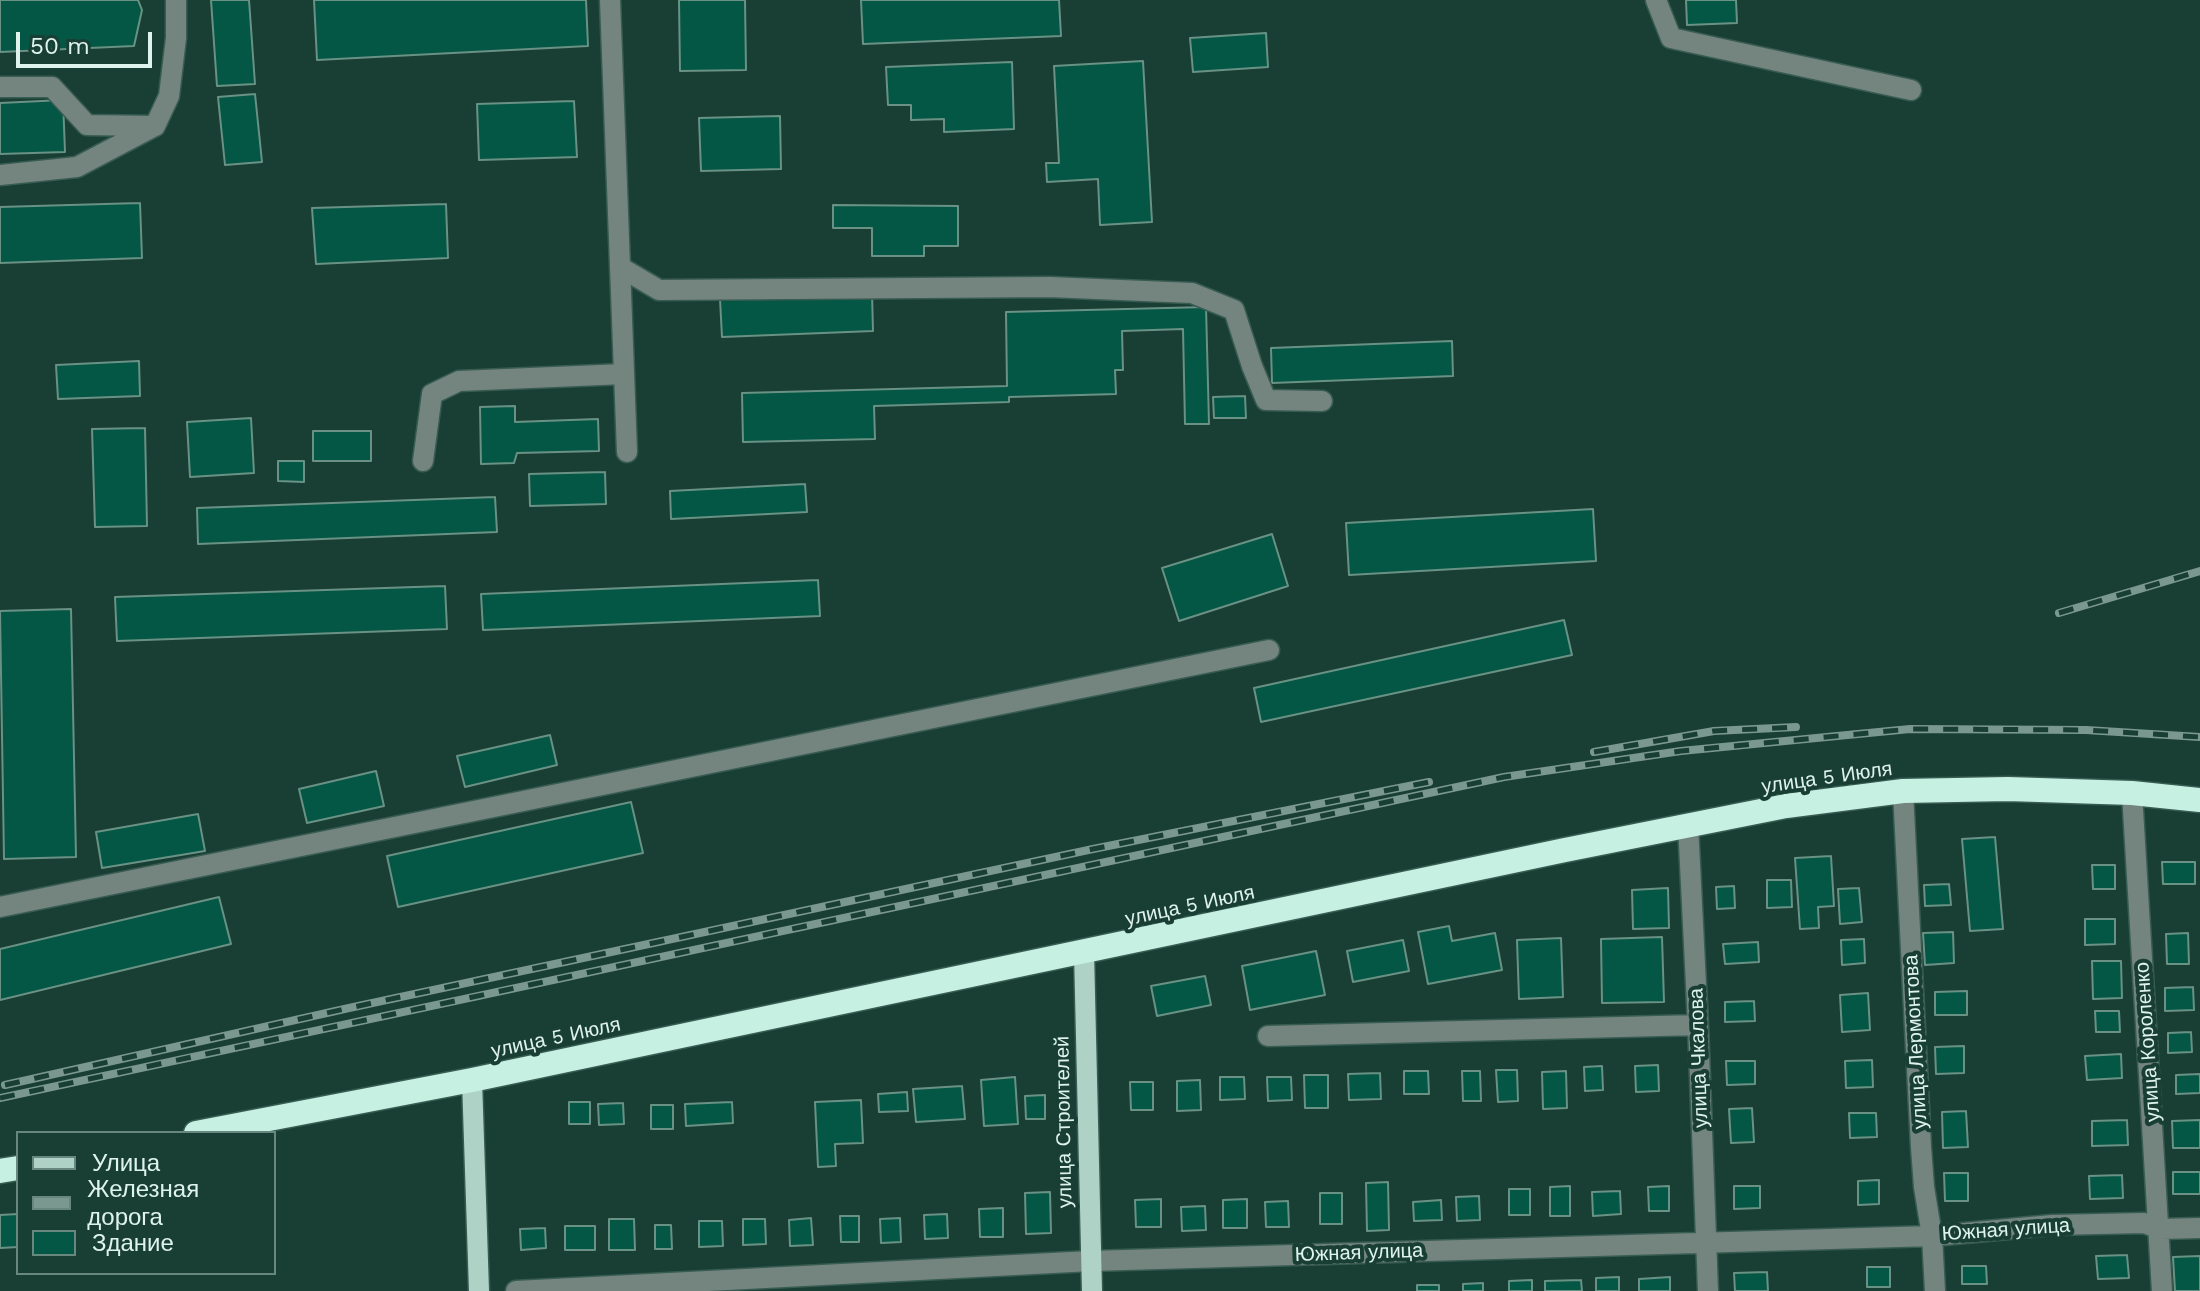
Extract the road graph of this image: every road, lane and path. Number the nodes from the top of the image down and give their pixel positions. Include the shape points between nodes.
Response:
1 (176, 0) edge
2 (610, 0) edge
3 (1656, 0) edge
4 (0, 87) edge
5 (1911, 90) dead end
6 (155, 126) junction
7 (0, 175) edge
8 (620, 267) junction
9 (624, 374) junction
10 (1322, 401) dead end
11 (627, 452) dead end
12 (423, 461) dead end
13 (1269, 650) dead end
14 (1903, 791) junction
15 (2132, 793) junction
16 (2200, 800) edge
17 (1688, 824) junction
18 (0, 907) edge
19 (1084, 952) junction
20 (1698, 1025) junction
21 (1268, 1036) dead end
22 (472, 1080) junction
23 (206, 1131) edge
24 (2200, 1228) edge
25 (2160, 1229) junction
26 (1932, 1236) junction
27 (1706, 1243) junction
28 (1091, 1261) junction
29 (479, 1291) edge
30 (516, 1291) edge
31 (1092, 1291) edge
32 (1708, 1291) edge
33 (1935, 1291) edge
34 (2162, 1291) edge

1 - 6 street via 169,96
2 - 8 street
3 - 5 street via 1671,38
4 - 6 street via 52,87 87,125
6 - 7 street via 77,167
8 - 9 street
8 - 10 street via 659,290 1049,287 1192,293 1234,310 1266,400
9 - 11 street
9 - 12 street via 459,381 432,394
13 - 18 street
14 - 15 highway, улица 5 Июля
14 - 17 highway, улица 5 Июля
14 - 26 street, улица Лермонтова via 1921,1147
15 - 16 highway, улица 5 Июля
15 - 25 street, улица Короленко
17 - 19 highway, улица 5 Июля
17 - 20 street, улица Чкалова
19 - 22 highway, улица 5 Июля
19 - 28 main road, улица Строителей
20 - 21 street
20 - 27 street, улица Чкалова
22 - 23 highway, улица 5 Июля
22 - 29 main road
24 - 25 street, Южная улица
25 - 26 street, Южная улица via 2144,1223 2052,1225
25 - 34 street, улица Короленко
26 - 27 street, Южная улица
26 - 33 street, улица Лермонтова
27 - 28 street, Южная улица
27 - 32 street, улица Чкалова
28 - 30 street, Южная улица
28 - 31 main road, улица Строителей

